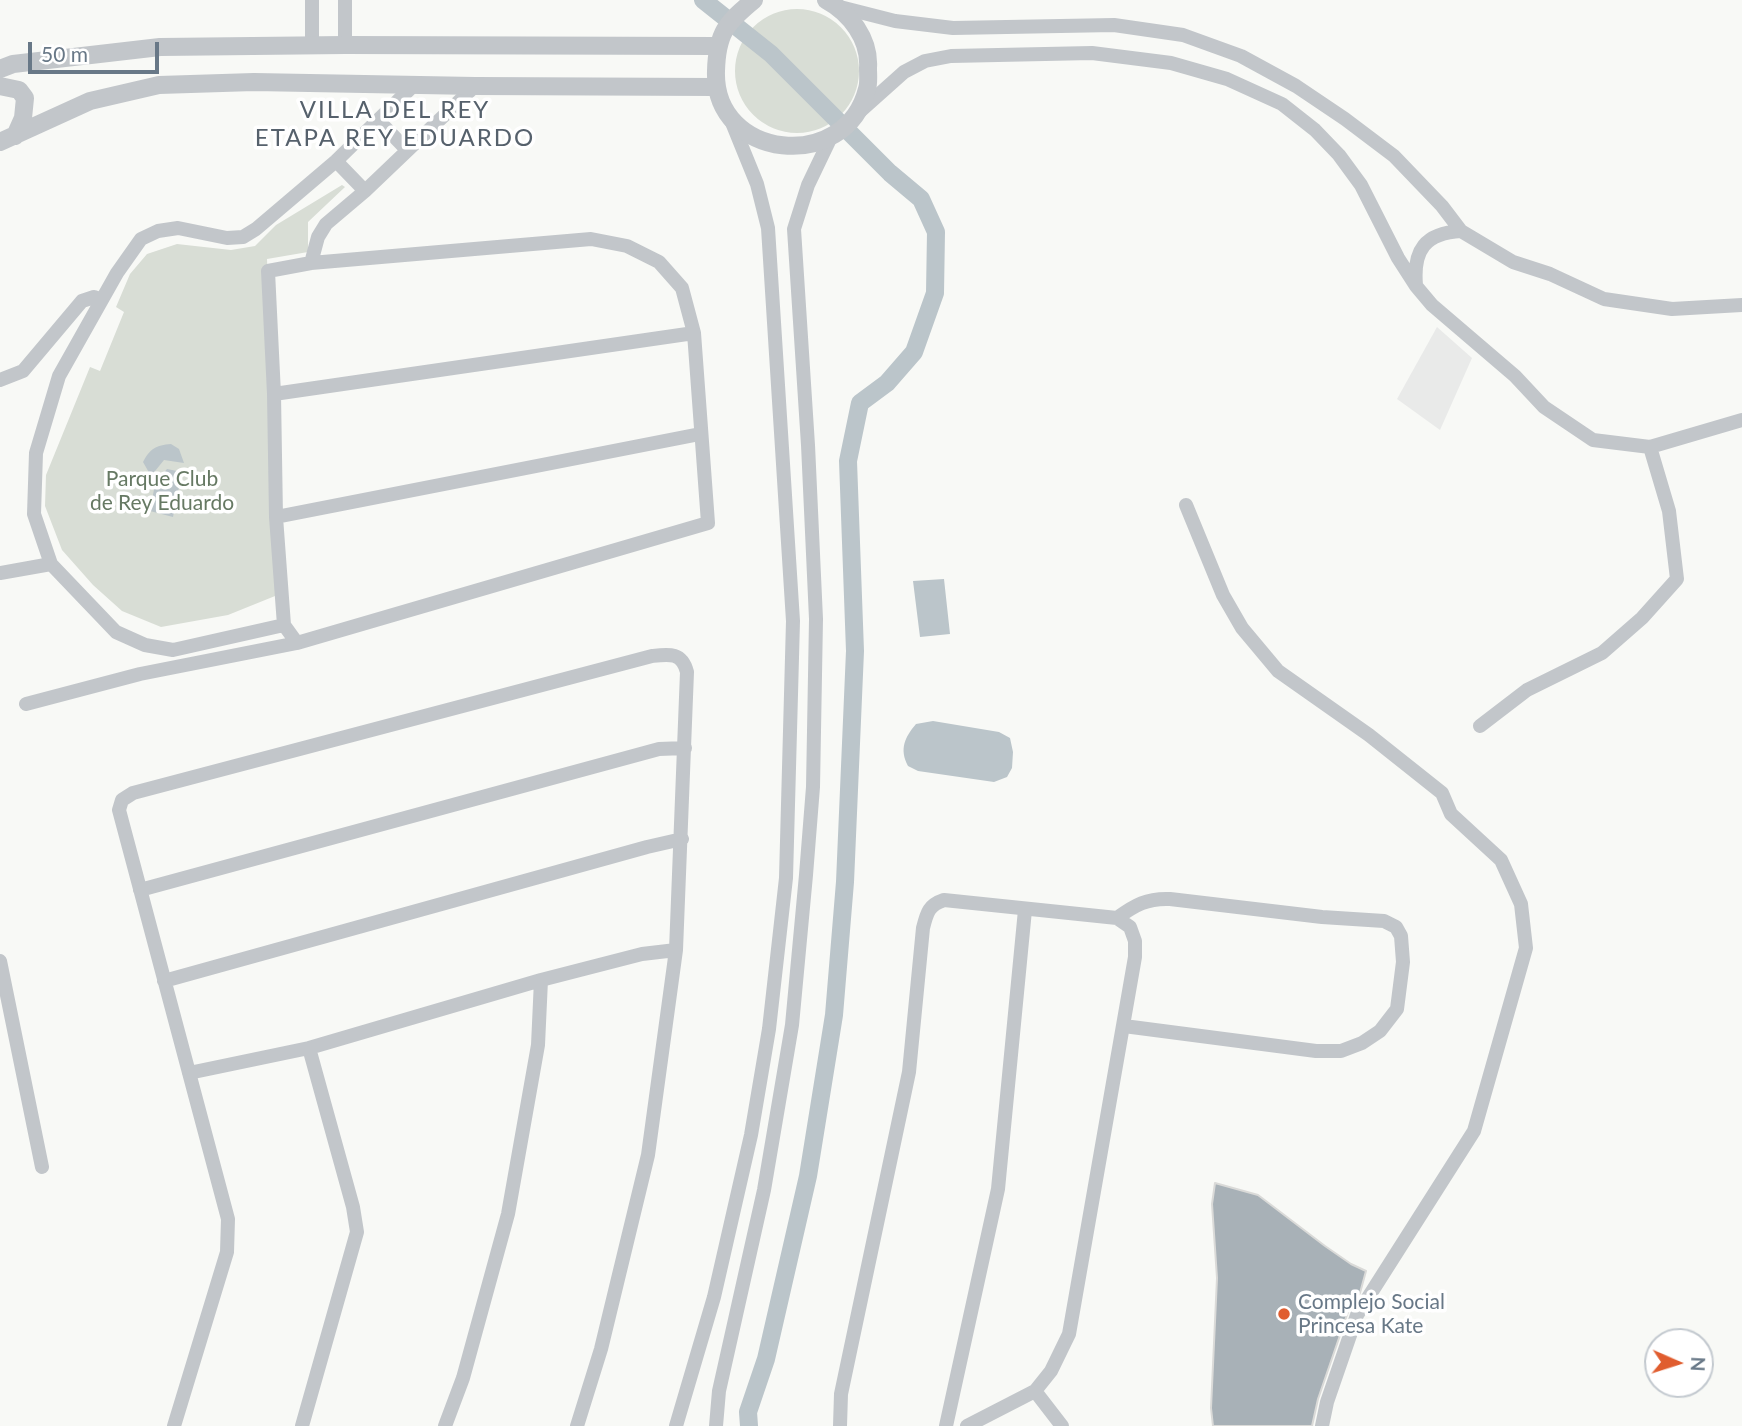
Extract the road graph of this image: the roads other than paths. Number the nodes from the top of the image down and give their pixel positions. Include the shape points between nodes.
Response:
1 (312, 0) edge
2 (345, 0) edge
3 (754, 0) edge
4 (833, 4) edge
5 (345, 45) junction
6 (313, 46) junction
7 (716, 46) junction
8 (0, 69) edge
9 (414, 85) junction
10 (0, 86) edge
11 (475, 86) junction
12 (715, 87) junction
13 (854, 117) junction
14 (731, 119) junction
15 (378, 120) junction
16 (831, 137) junction
17 (7, 139) edge
18 (408, 150) junction
19 (335, 161) junction
20 (365, 191) junction
21 (1461, 231) junction
22 (311, 263) junction
23 (1416, 286) junction
24 (101, 300) junction
25 (1742, 305) edge
26 (694, 333) junction
27 (0, 380) edge
28 (274, 394) junction
29 (1742, 420) edge
30 (700, 434) junction
31 (1650, 447) junction
32 (1186, 505) dead end
33 (276, 517) junction
34 (51, 564) junction
35 (0, 573) edge
36 (285, 625) junction
37 (297, 643) junction
38 (26, 704) dead end
39 (1480, 726) dead end
40 (685, 748) junction
41 (682, 839) junction
42 (140, 890) junction
43 (1025, 910) junction
44 (1117, 918) junction
45 (676, 950) junction
46 (0, 961) edge
47 (541, 980) junction
48 (164, 981) junction
49 (1124, 1026) junction
50 (309, 1048) junction
51 (189, 1073) junction
52 (42, 1167) dead end
53 (1035, 1391) junction
54 (174, 1426) edge
55 (302, 1426) edge
56 (445, 1426) edge
57 (577, 1426) edge
58 (676, 1426) edge
59 (716, 1426) edge
60 (840, 1426) edge
61 (946, 1426) edge
62 (967, 1426) edge
63 (1062, 1426) edge
64 (1322, 1426) edge

1 - 6 street
2 - 5 street
3 - 7 street via 731,19
4 - 13 street via 860,31 869,60 867,89
4 - 21 street via 895,21 953,28 1114,25 1183,35 1241,56 1345,119 1394,156
5 - 6 street
5 - 7 street
6 - 8 street via 160,47
7 - 12 street
9 - 11 street
9 - 15 street
9 - 17 street via 159,85 90,101
10 - 17 street via 19,90 25,98 23,118
11 - 12 street
11 - 18 street
12 - 14 street
13 - 16 street
13 - 23 street via 904,72 925,61 951,56 1092,53 1171,63 1227,79 1282,104 1339,155 1361,185
14 - 16 street via 760,141 796,148
14 - 58 street via 757,184 768,228 793,621 786,878 769,1030 753,1122 715,1297
15 - 18 street
15 - 19 street
16 - 59 street via 794,229 816,619 813,787 806,875 792,1025 764,1191 719,1391
18 - 20 street
19 - 20 street
19 - 24 street via 243,237 178,228 141,239
20 - 22 street via 326,224
21 - 23 street via 1427,240 1416,260
21 - 25 street via 1513,262 1604,299 1672,309
22 - 26 street via 591,239 627,246 659,262 682,288
22 - 28 street via 268,271
23 - 31 street via 1544,407 1593,440
24 - 27 street via 82,301 23,371
24 - 34 street via 59,376 36,453 34,514
26 - 28 street
26 - 30 street
28 - 33 street
29 - 31 street
30 - 33 street
30 - 37 street via 708,523
31 - 39 street via 1669,511 1677,579 1602,653 1527,690
32 - 64 street via 1223,595 1242,628 1278,671 1441,793 1451,814 1501,860 1521,904 1526,948 1474,1131 1357,1315
33 - 36 street
34 - 35 street
34 - 36 street via 116,632 145,645 173,650
36 - 37 street
37 - 38 street via 140,674
40 - 41 street
40 - 42 street via 659,749
40 - 42 street via 686,666 673,654 652,656 129,794 119,810
41 - 45 street
41 - 48 street
42 - 48 street
43 - 44 street
43 - 60 street via 944,900 927,912 909,1072 841,1394
43 - 61 street via 998,1189
44 - 49 street via 1130,927 1135,941
44 - 49 street via 1137,903 1154,898 1384,922 1396,927 1401,936 1403,962 1396,1009 1380,1031 1341,1051
45 - 47 street
45 - 57 street via 648,1155 601,1349
46 - 52 street
47 - 50 street
47 - 56 street via 538,1045 508,1214 463,1378
48 - 51 street
49 - 53 street via 1069,1334
50 - 51 street
50 - 55 street via 357,1232
51 - 54 street via 229,1232 227,1252
53 - 62 street
53 - 63 street

